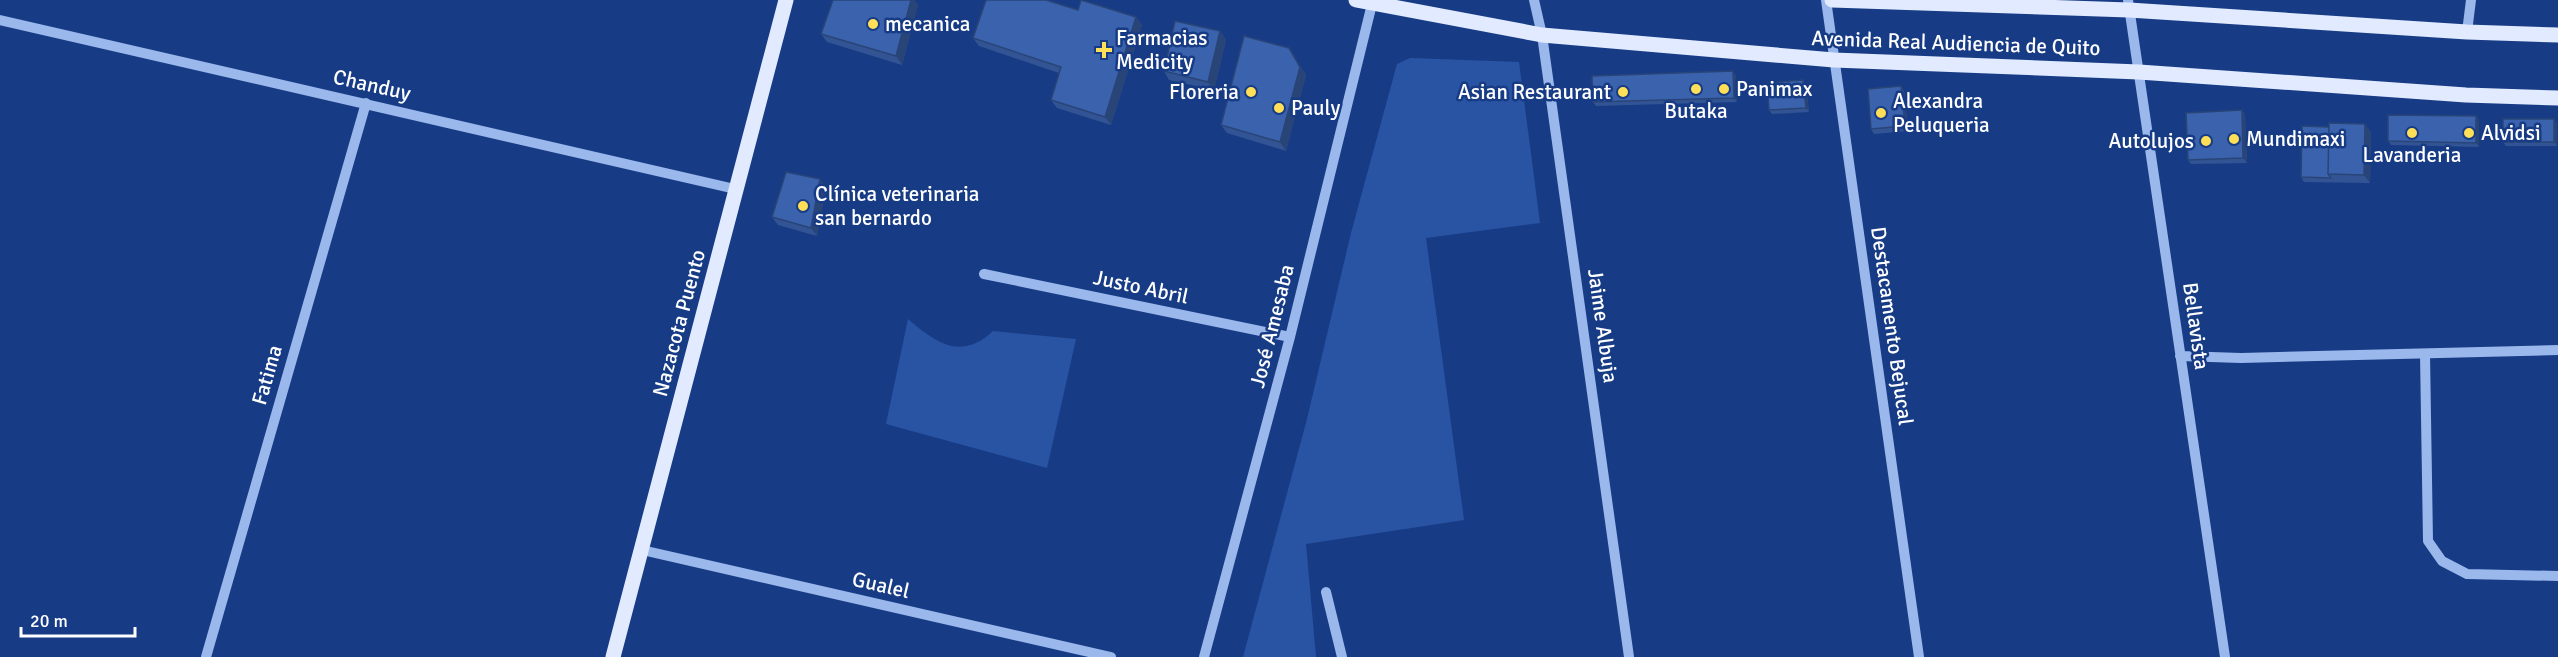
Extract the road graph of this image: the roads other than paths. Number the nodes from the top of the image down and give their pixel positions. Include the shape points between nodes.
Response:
1 (786, 0) edge
2 (1356, 0) edge
3 (1534, 0) edge
4 (1826, 0) edge
5 (1832, 0) edge
6 (2472, 0) edge
7 (1372, 4) junction
8 (2128, 5) edge
9 (0, 20) edge
10 (2467, 32) junction
11 (1542, 35) junction
12 (2558, 35) edge
13 (1834, 60) junction
14 (2139, 72) junction
15 (2558, 98) edge
16 (366, 103) junction
17 (735, 189) junction
18 (984, 274) dead end
19 (1290, 337) junction
20 (2558, 350) edge
21 (2425, 354) junction
22 (2180, 356) junction
23 (642, 550) junction
24 (2558, 576) edge
25 (1326, 592) dead end
26 (206, 657) edge
27 (612, 657) edge
28 (1111, 657) edge
29 (1204, 657) edge
30 (1342, 657) edge
31 (1629, 657) edge
32 (1919, 657) edge
33 (2225, 657) edge

1 - 17 main road, Nazacota Puento
2 - 7 main road, Avenida Real Audiencia de Quito
3 - 11 street, Jaime Albuja
4 - 13 street, Destacamento Bejucal
5 - 8 main road, Avenida Real Audiencia de Quito
6 - 10 street
7 - 11 main road, Avenida Real Audiencia de Quito
7 - 19 street, José Amesaba
8 - 10 main road, Avenida Real Audiencia de Quito
8 - 14 street, Bellavista
9 - 16 street, Chanduy
10 - 12 main road, Avenida Real Audiencia de Quito
11 - 13 main road, Avenida Real Audiencia de Quito
11 - 31 street, Jaime Albuja
13 - 14 main road, Avenida Real Audiencia de Quito
13 - 32 street, Destacamento Bejucal
14 - 15 main road, Avenida Real Audiencia de Quito
14 - 22 street, Bellavista
16 - 17 street, Chanduy
16 - 26 street, Fatima
17 - 23 main road, Nazacota Puento
18 - 19 street, Justo Abril
19 - 29 street, José Amesaba
20 - 21 street
21 - 22 street
21 - 24 street via 2428,541 2442,561 2467,574
22 - 33 street, Bellavista
23 - 27 main road, Nazacota Puento
23 - 28 street, Gualel
25 - 30 street

